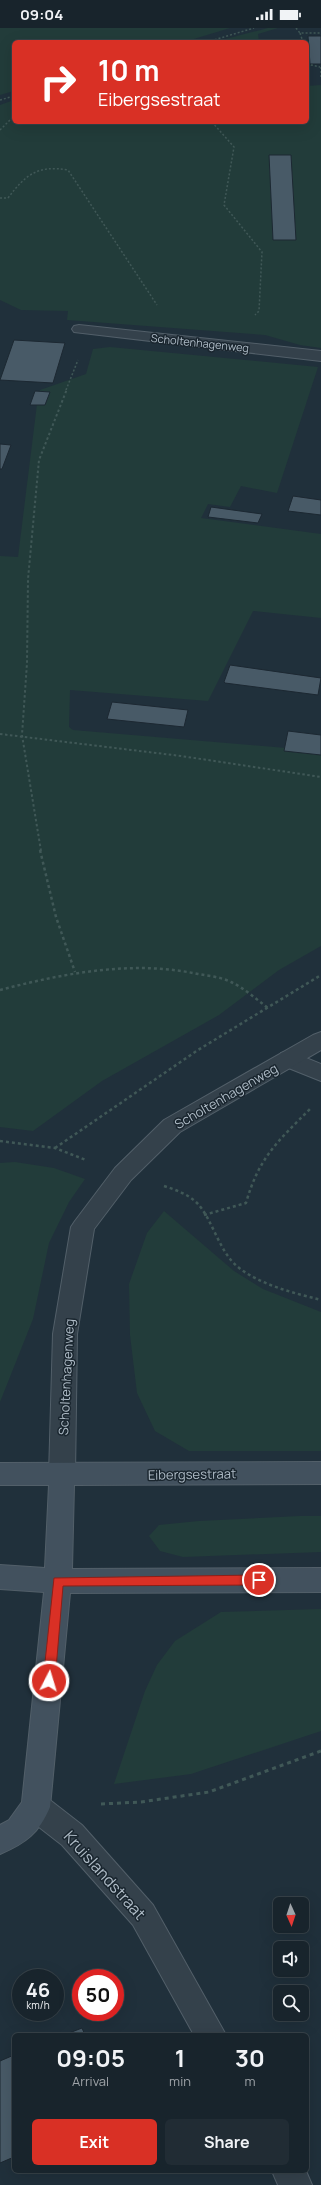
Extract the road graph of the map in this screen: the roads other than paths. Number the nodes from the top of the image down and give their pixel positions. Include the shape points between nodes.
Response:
1 (85, 330) road end
2 (321, 356) edge
3 (321, 1040) edge
4 (289, 1059) junction
5 (321, 1073) edge
6 (321, 1473) edge
7 (0, 1474) edge
8 (62, 1475) junction
9 (0, 1576) edge
10 (321, 1580) edge
11 (58, 1581) junction
12 (36, 1807) junction
13 (0, 1840) edge
14 (210, 2033) edge
15 (289, 2173) edge
16 (296, 2185) edge

1 - 2 street, Scholtenhagenweg
3 - 4 street, Scholtenhagenweg
4 - 5 street
4 - 8 street, Scholtenhagenweg via 172,1126 123,1174 83,1227 65,1334
6 - 8 main road, Eibergsestraat
7 - 8 main road, Eibergsestraat
8 - 11 main road
9 - 11 main road
10 - 11 main road
11 - 12 main road
12 - 13 main road via 19,1830
12 - 14 street, Kruislandstraat via 72,1835 143,1915
15 - 16 street

